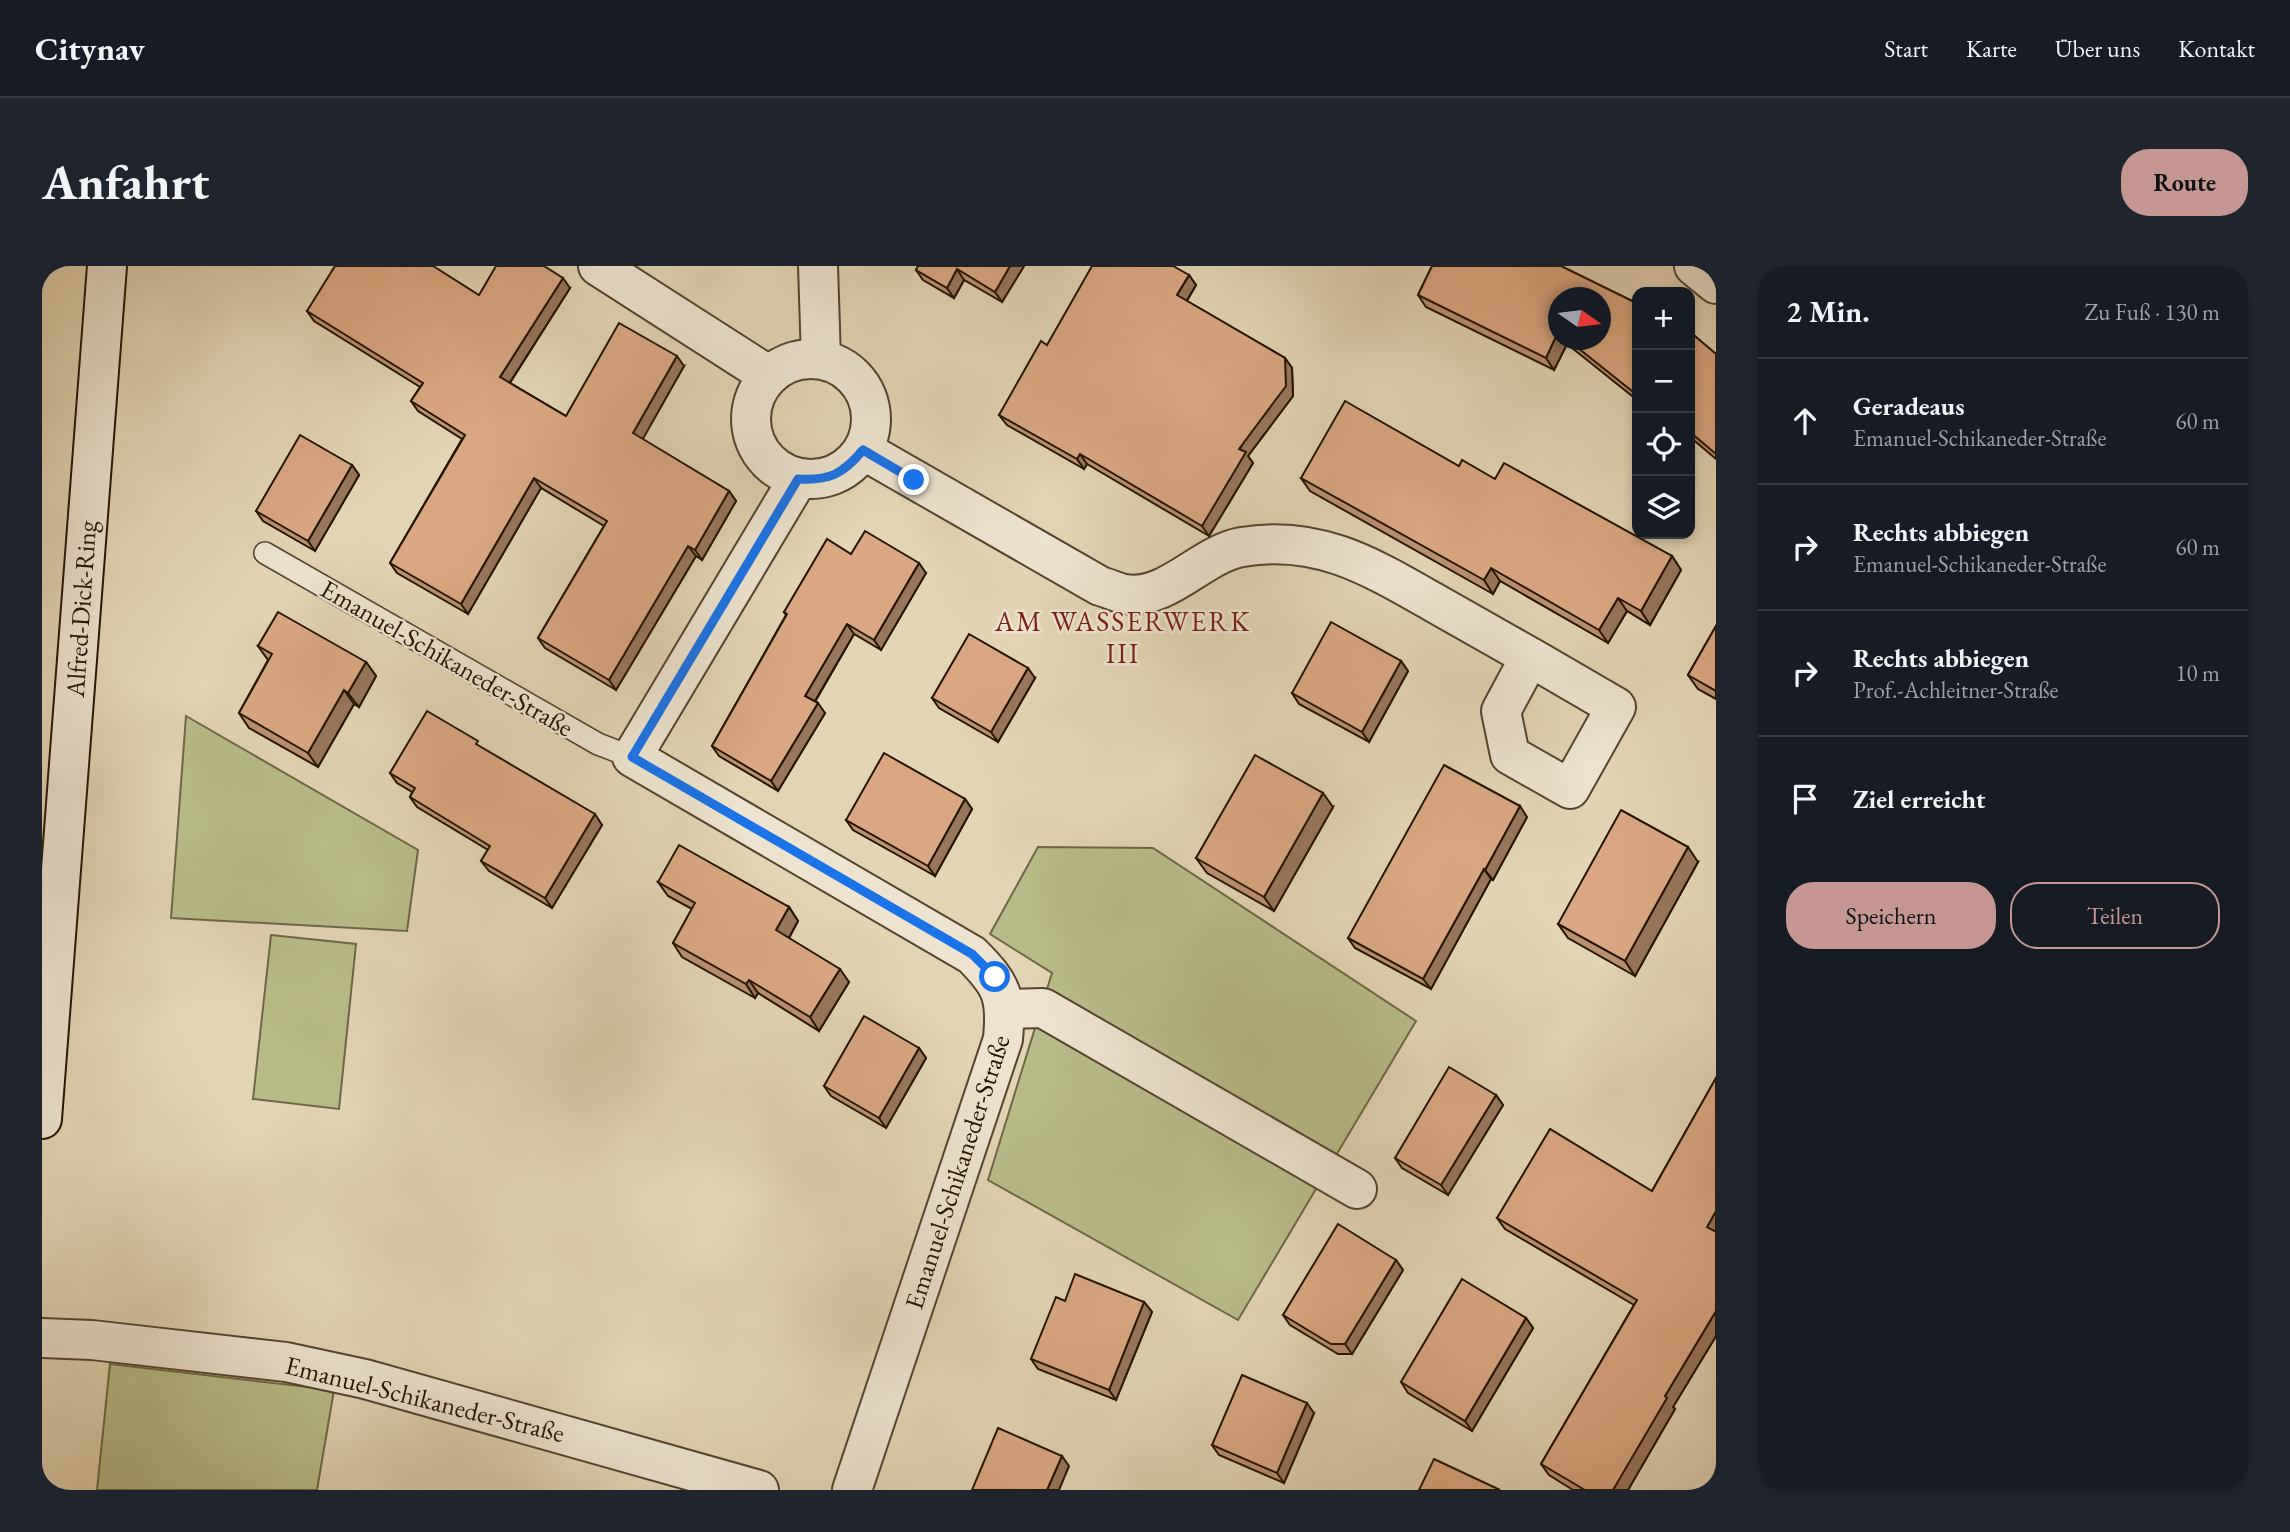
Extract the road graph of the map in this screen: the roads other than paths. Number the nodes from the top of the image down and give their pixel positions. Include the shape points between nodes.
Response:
1 (107, 266) edge
2 (598, 266) edge
3 (818, 266) edge
4 (1694, 266) edge
5 (1716, 284) edge
6 (821, 359) junction
7 (768, 375) junction
8 (863, 450) junction
9 (798, 479) junction
10 (265, 553) dead end
11 (1530, 657) dead end
12 (632, 757) junction
13 (1006, 1009) junction
14 (42, 1119) edge
15 (1357, 1189) dead end
16 (42, 1338) edge
17 (759, 1490) edge
18 (852, 1490) edge

1 - 14 street, Alfred-Dick-Ring
2 - 7 street
3 - 6 street
4 - 5 street
6 - 7 street via 802,358
6 - 8 street via 855,377 866,393 870,432
7 - 9 street via 757,390 750,427 766,461
8 - 9 street via 835,475
8 - 11 street via 1100,586 1126,594 1154,592 1240,547 1280,544 1325,550 1368,565
9 - 12 street
10 - 12 lane, Emanuel-Schikaneder-Straße via 598,744
12 - 13 street, Emanuel-Schikaneder-Straße via 972,954 995,977
13 - 15 street via 1043,1008
13 - 18 street, Emanuel-Schikaneder-Straße via 1003,1039
16 - 17 street, Emanuel-Schikaneder-Straße via 286,1362 365,1379

